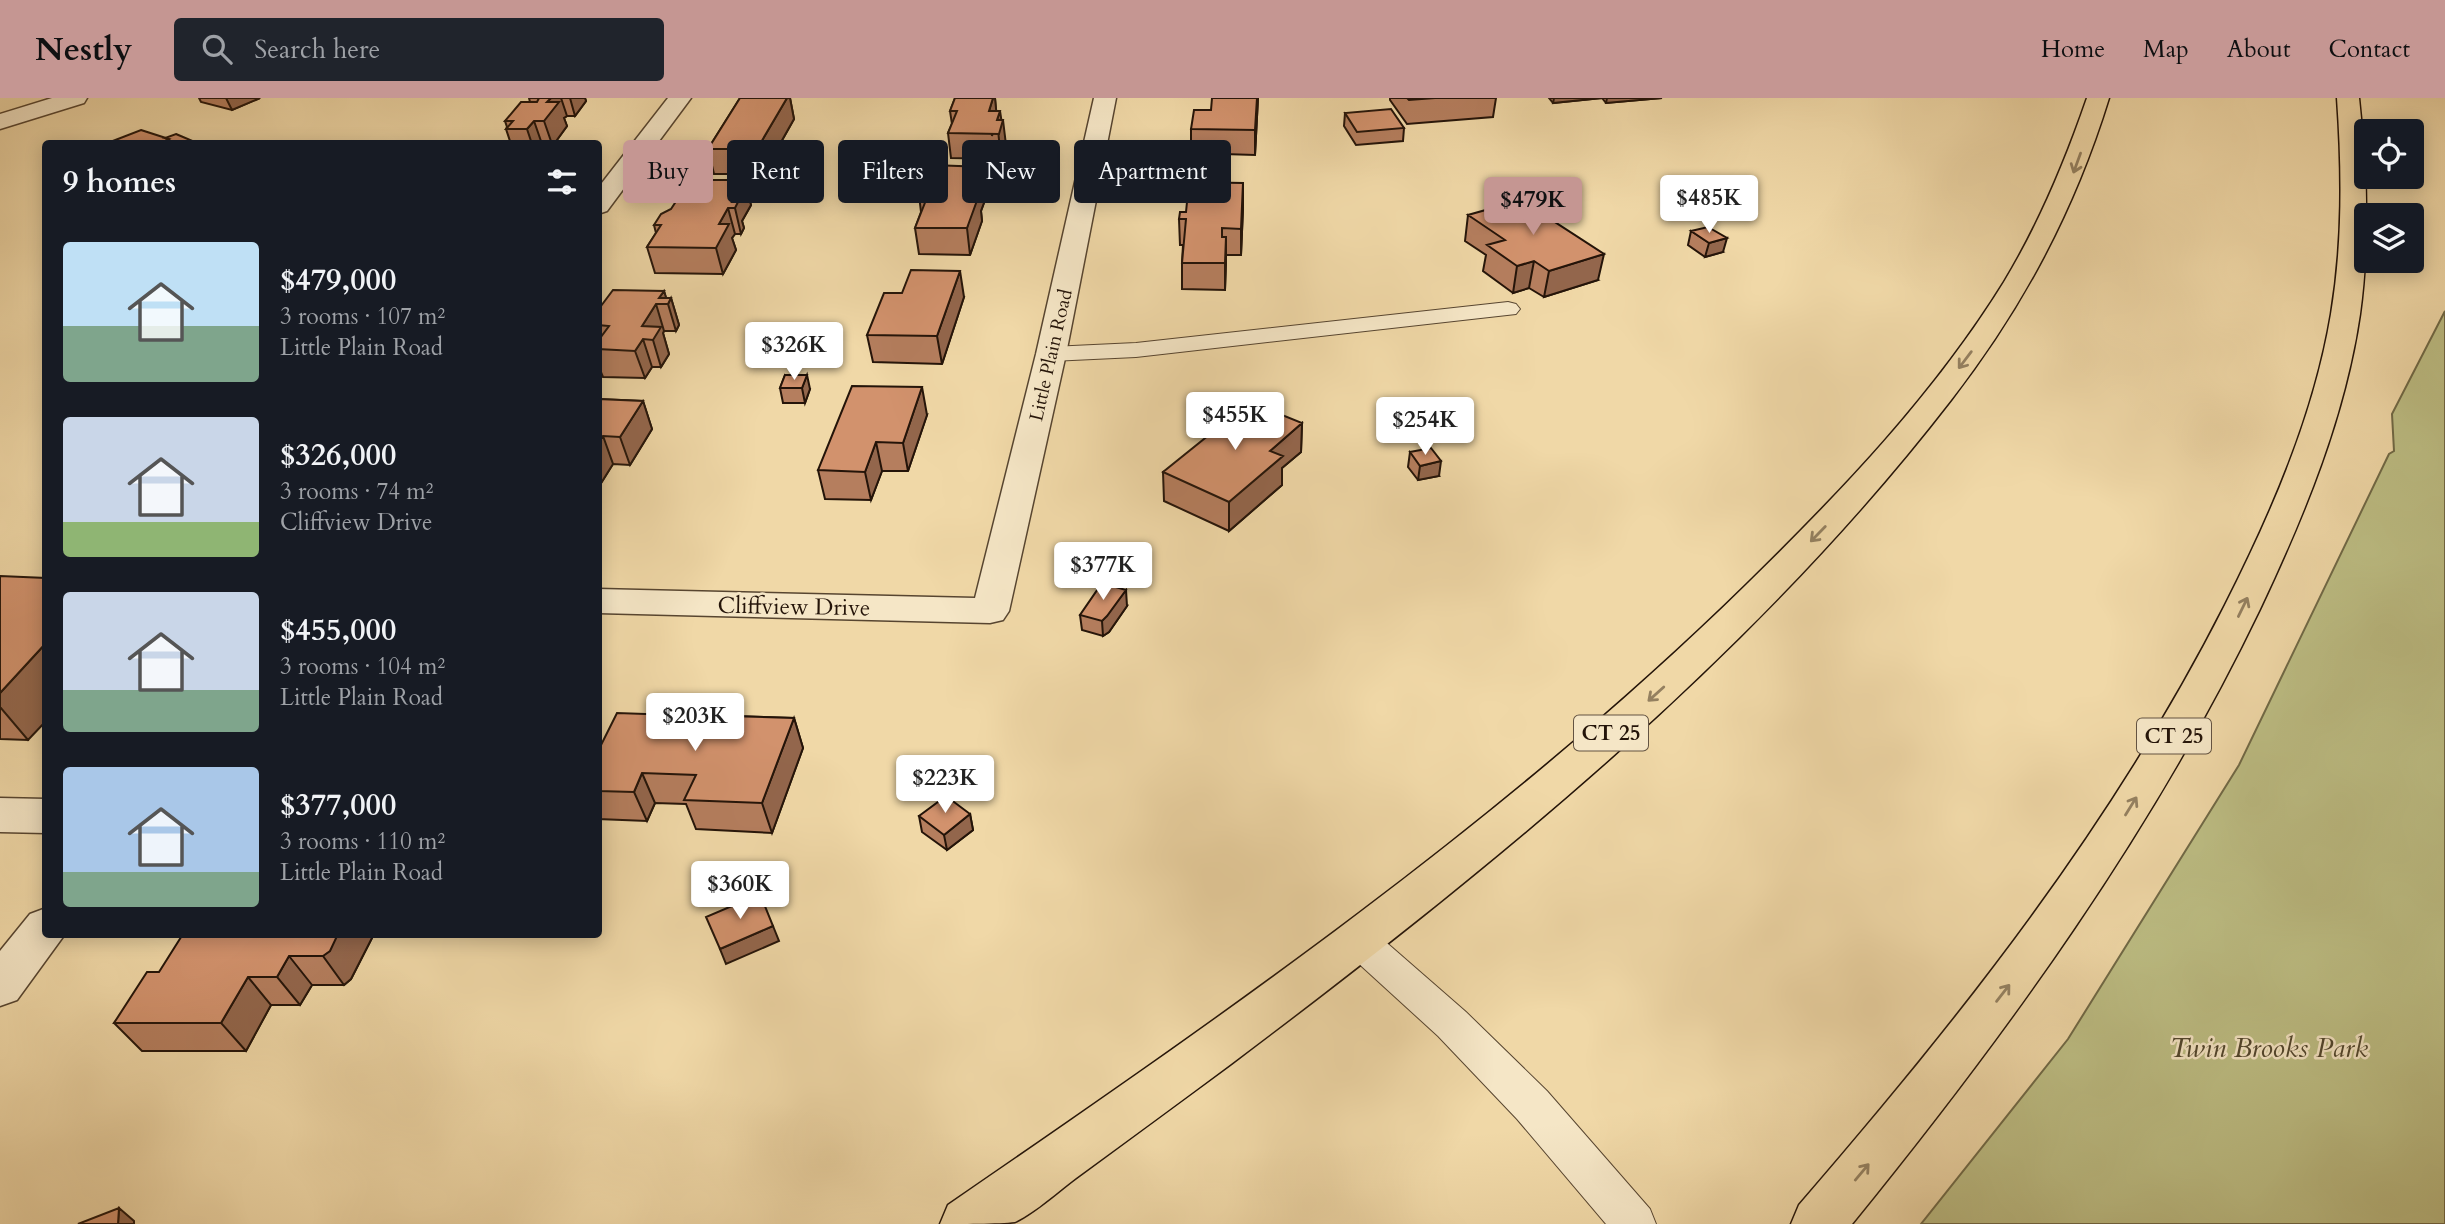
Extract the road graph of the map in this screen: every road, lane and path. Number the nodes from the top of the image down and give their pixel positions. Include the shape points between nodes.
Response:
1 (76, 98) edge
2 (680, 98) edge
3 (1105, 98) edge
4 (2098, 98) edge
5 (2348, 98) edge
6 (0, 122) edge
7 (602, 201) edge
8 (1508, 309) dead end
9 (1051, 354) junction
10 (602, 601) edge
11 (990, 611) joint
12 (0, 815) edge
13 (42, 816) edge
14 (42, 932) edge
15 (1359, 941) junction
16 (0, 986) edge
17 (967, 1224) edge
18 (1634, 1224) edge
19 (1818, 1224) edge

1 - 6 street
2 - 7 street
3 - 9 street, Little Plain Road
4 -> 15 highway, CT 25 via 2074,172 2017,284 1918,421 1849,501 1662,689 1533,801
19 -> 5 highway, CT 25 via 2009,986 2114,834 2189,713 2244,606 2288,510 2339,349 2354,222
8 - 9 lane via 1136,350
9 - 11 street, Little Plain Road
10 - 11 street, Cliffview Drive
12 - 13 street
14 - 16 street
15 - 17 highway, CT 25 via 1188,1069
15 - 18 lane via 1452,1024 1532,1105

